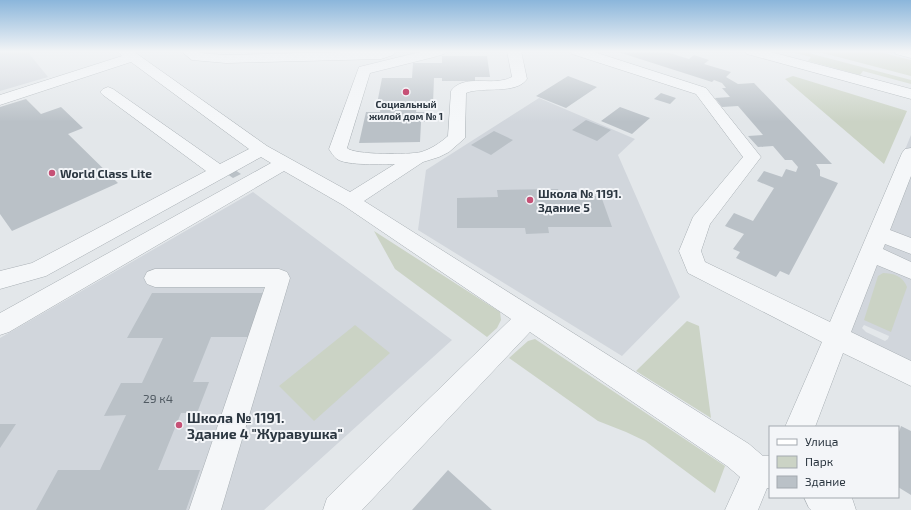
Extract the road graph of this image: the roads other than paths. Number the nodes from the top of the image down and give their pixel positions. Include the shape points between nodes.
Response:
1 (70, 75) edge
2 (157, 75) edge
3 (362, 75) edge
4 (519, 75) edge
5 (651, 75) edge
6 (840, 75) edge
7 (108, 92) dead end
8 (911, 94) edge
9 (0, 100) edge
10 (261, 150) junction
11 (417, 158) junction
12 (283, 164) junction
13 (908, 166) edge
14 (218, 172) junction
15 (350, 201) junction
16 (875, 243) junction
17 (911, 246) edge
18 (911, 271) edge
19 (155, 278) dead end
20 (0, 280) edge
21 (528, 318) junction
22 (0, 325) edge
23 (836, 336) junction
24 (911, 374) edge
25 (800, 426) edge
26 (764, 472) edge
27 (822, 498) edge
28 (205, 510) edge
29 (339, 510) edge
30 (741, 510) edge
31 (840, 510) edge

1 - 9 street
2 - 10 street
3 - 11 street via 338,149 344,156 363,159
4 - 11 street via 520,79 505,85 471,86 459,91 456,138 445,148
5 - 23 street via 701,91 752,157 700,222 690,251 696,267
6 - 8 street
7 - 14 street
10 - 12 street
10 - 14 street
11 - 15 street
12 - 15 street
12 - 22 street
13 - 16 street
14 - 20 street via 38,270
15 - 21 street
16 - 17 street
16 - 18 street
16 - 23 street
19 - 28 street via 279,278
21 - 26 street
21 - 29 street
23 - 24 street
23 - 25 street
26 - 30 street
27 - 31 street

